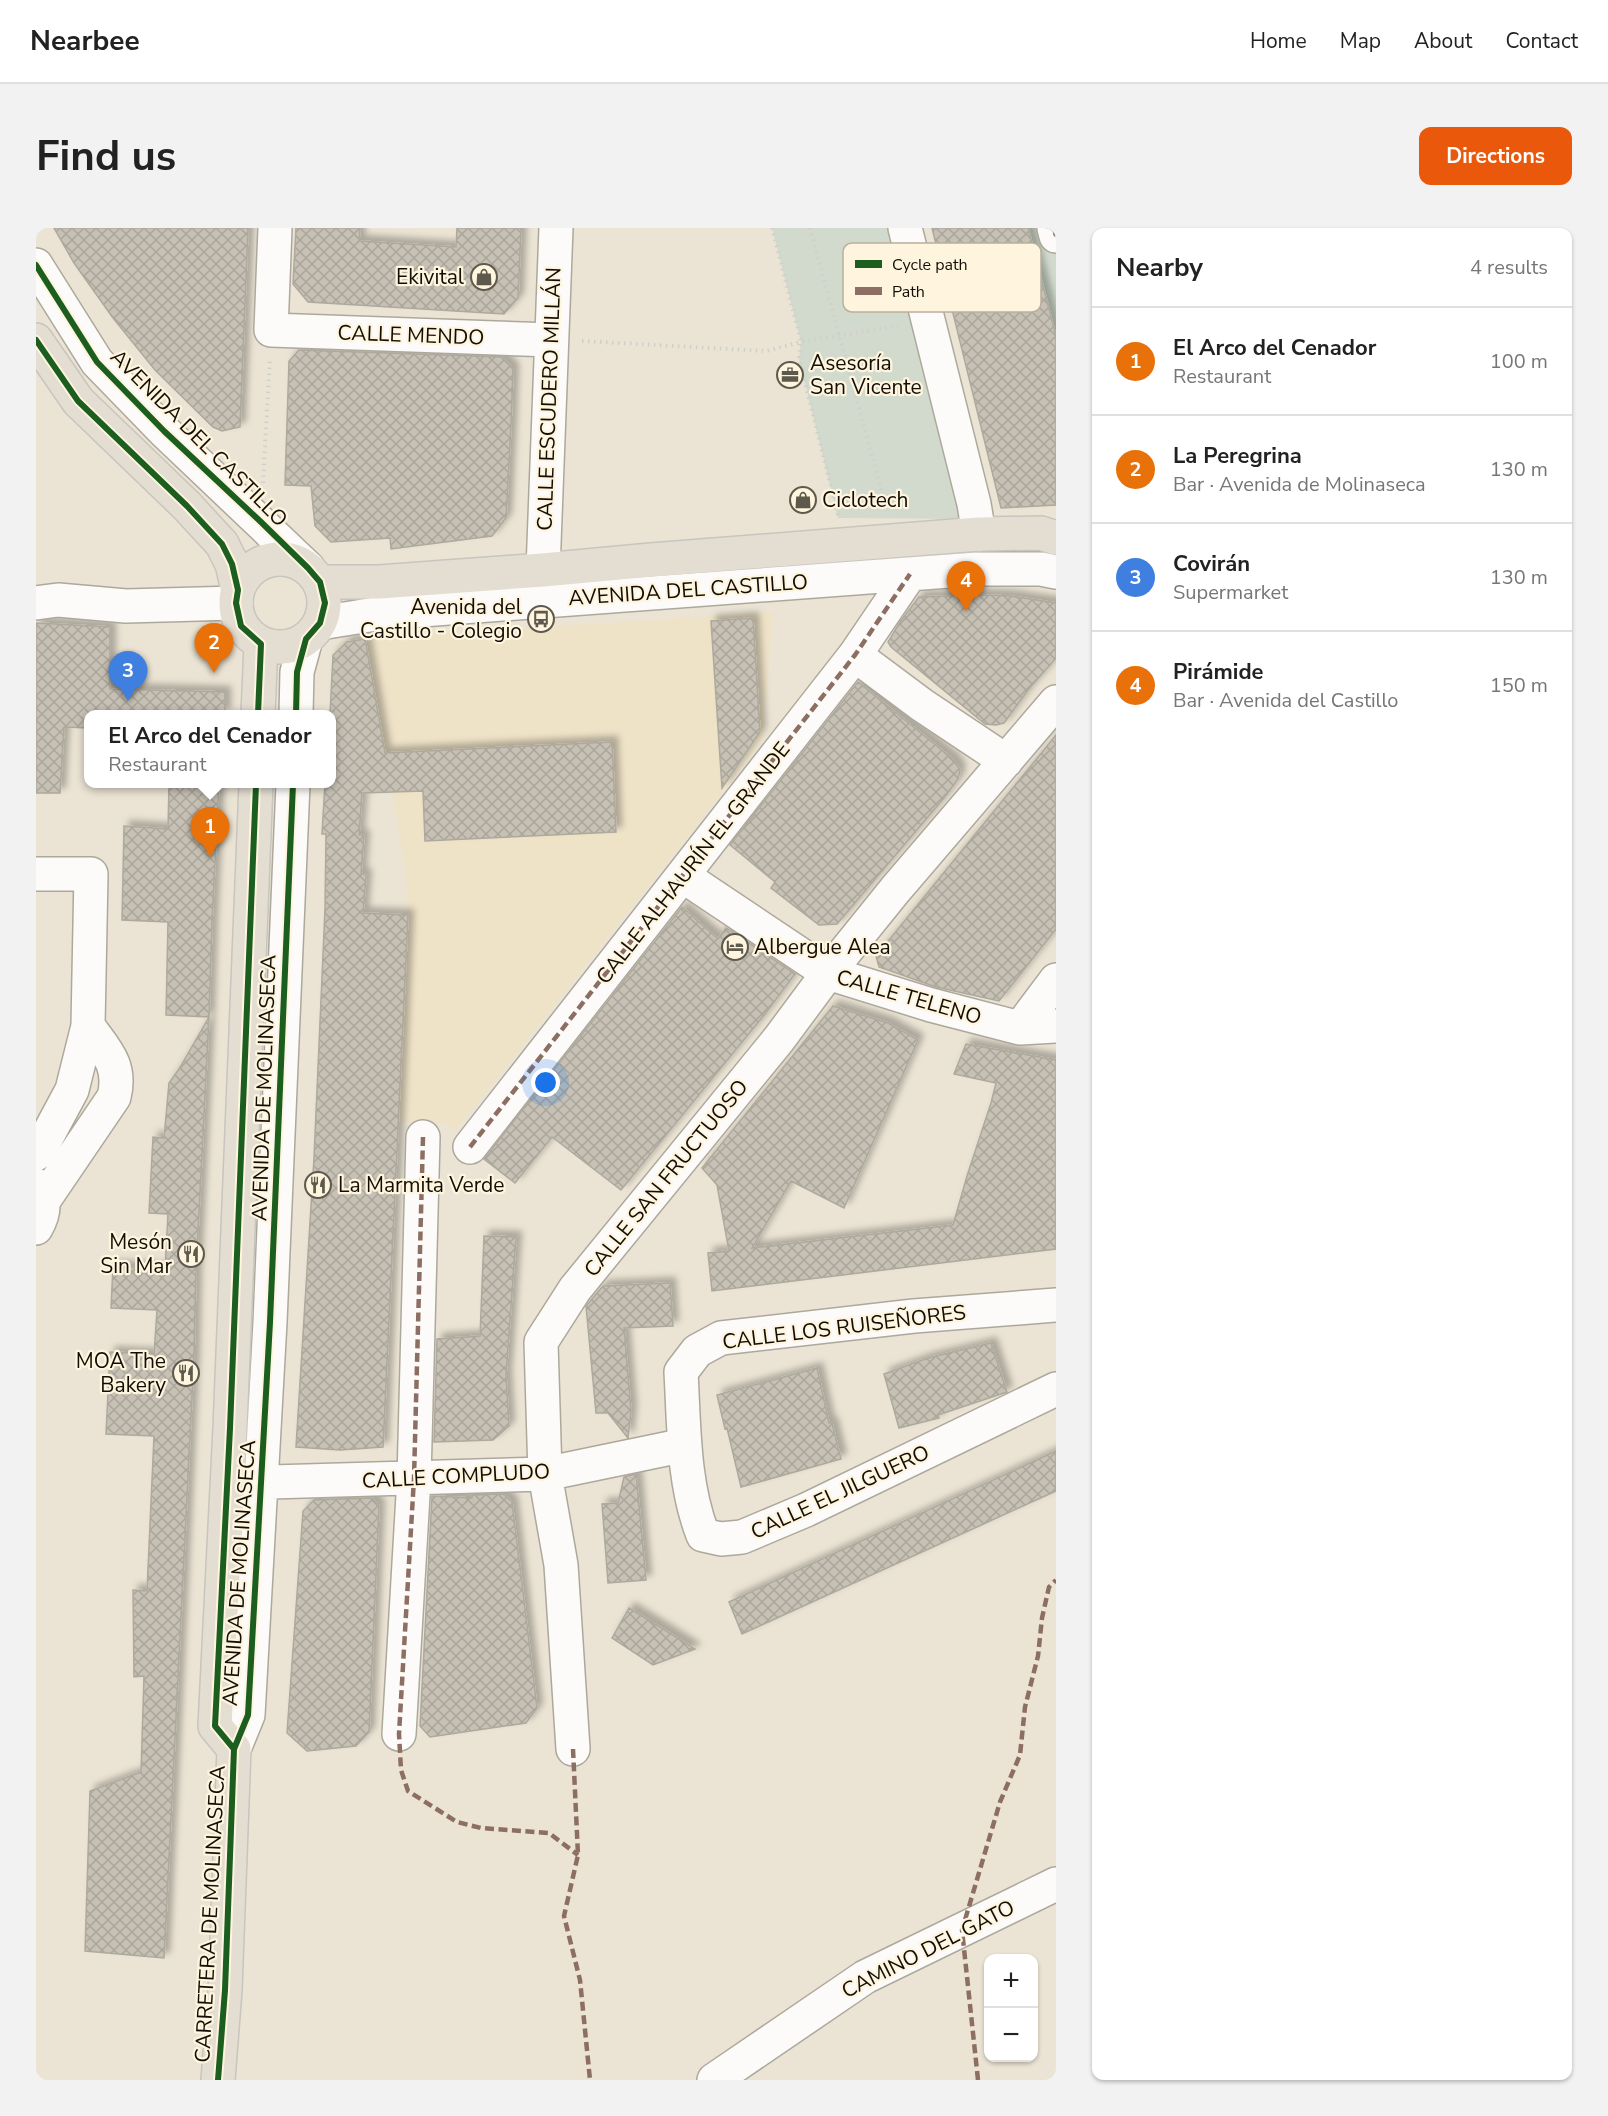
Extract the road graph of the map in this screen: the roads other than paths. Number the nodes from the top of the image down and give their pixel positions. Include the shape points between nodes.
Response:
1 (275, 228) edge
2 (556, 228) edge
3 (904, 228) edge
4 (1054, 228) edge
5 (1056, 236) edge
6 (908, 243) edge
7 (36, 265) edge
8 (925, 312) edge
9 (551, 339) junction
10 (36, 340) edge
11 (978, 526) junction
12 (1056, 538) edge
13 (543, 570) junction
14 (1056, 572) edge
15 (910, 574) junction
16 (314, 575) junction
17 (237, 597) junction
18 (36, 603) edge
19 (313, 631) junction
20 (261, 644) junction
21 (855, 655) junction
22 (1056, 702) edge
23 (258, 710) edge
24 (296, 710) edge
25 (1006, 761) junction
26 (256, 788) edge
27 (293, 788) edge
28 (36, 874) edge
29 (683, 876) junction
30 (828, 973) junction
31 (1056, 980) edge
32 (88, 1026) junction
33 (1056, 1026) edge
34 (1020, 1028) junction
35 (423, 1137) dead end
36 (470, 1147) dead end
37 (36, 1154) edge
38 (39, 1204) edge
39 (1056, 1305) edge
40 (1056, 1389) edge
41 (685, 1445) junction
42 (545, 1474) junction
43 (414, 1478) junction
44 (227, 1483) junction
45 (261, 1483) junction
46 (399, 1734) dead end
47 (234, 1749) junction
48 (573, 1749) dead end
49 (1056, 1884) edge
50 (218, 2080) edge
51 (714, 2080) edge

1 - 9 street, CALLE MENDO via 271,330
2 - 9 street, CALLE ESCUDERO MILLÁN
3 - 6 street
4 - 5 street
7 - 16 street, AVENIDA DEL CASTILLO via 97,362
8 - 11 street
9 - 13 street, CALLE ESCUDERO MILLÁN
10 - 17 main road via 78,401 222,544 232,564
11 - 12 main road, AVENIDA DEL CASTILLO
11 - 13 main road, AVENIDA DEL CASTILLO
13 - 16 main road, AVENIDA DEL CASTILLO via 379,582
14 - 15 street, AVENIDA DEL CASTILLO via 976,569
15 - 19 street, AVENIDA DEL CASTILLO via 405,612
15 - 21 street, CALLE ALHAURÍN EL GRANDE
16 - 17 main road via 286,558 262,562 243,577
16 - 19 main road via 325,603
17 - 18 street via 126,606 58,600
17 - 20 main road via 241,626
19 - 20 main road via 284,647
19 - 24 street via 297,672
20 - 23 main road
21 - 25 street
21 - 29 street, CALLE ALHAURÍN EL GRANDE
22 - 25 street, CALLE SAN FRUCTUOSO
25 - 30 street, CALLE SAN FRUCTUOSO
26 - 44 main road, AVENIDA DE MOLINASECA
27 - 45 street, AVENIDA DE MOLINASECA
28 - 32 street via 91,874
29 - 30 street, CALLE TELENO
29 - 36 street, CALLE ALHAURÍN EL GRANDE
30 - 34 street, CALLE TELENO
30 - 42 street, CALLE SAN FRUCTUOSO via 575,1289 541,1342
31 - 34 street
32 - 37 street via 72,1090
32 - 38 street via 115,1065 118,1083 114,1097
33 - 34 street, CALLE TELENO
35 - 43 street
39 - 41 street, CALLE LOS RUISEÑORES via 914,1316 722,1338 698,1351 681,1372
40 - 41 street, CALLE EL JILGUERO via 742,1538 703,1535 694,1511
41 - 42 street, CALLE COMPLUDO
42 - 43 street, CALLE COMPLUDO
42 - 48 street, CALLE SAN FRUCTUOSO via 561,1565
43 - 45 street, CALLE COMPLUDO
43 - 46 street
44 - 45 street, CALLE COMPLUDO
44 - 47 main road, AVENIDA DE MOLINASECA via 215,1726
45 - 47 street, AVENIDA DE MOLINASECA via 248,1715
47 - 50 main road, CARRETERA DE MOLINASECA
49 - 51 street, CAMINO DEL GATO via 865,1977

